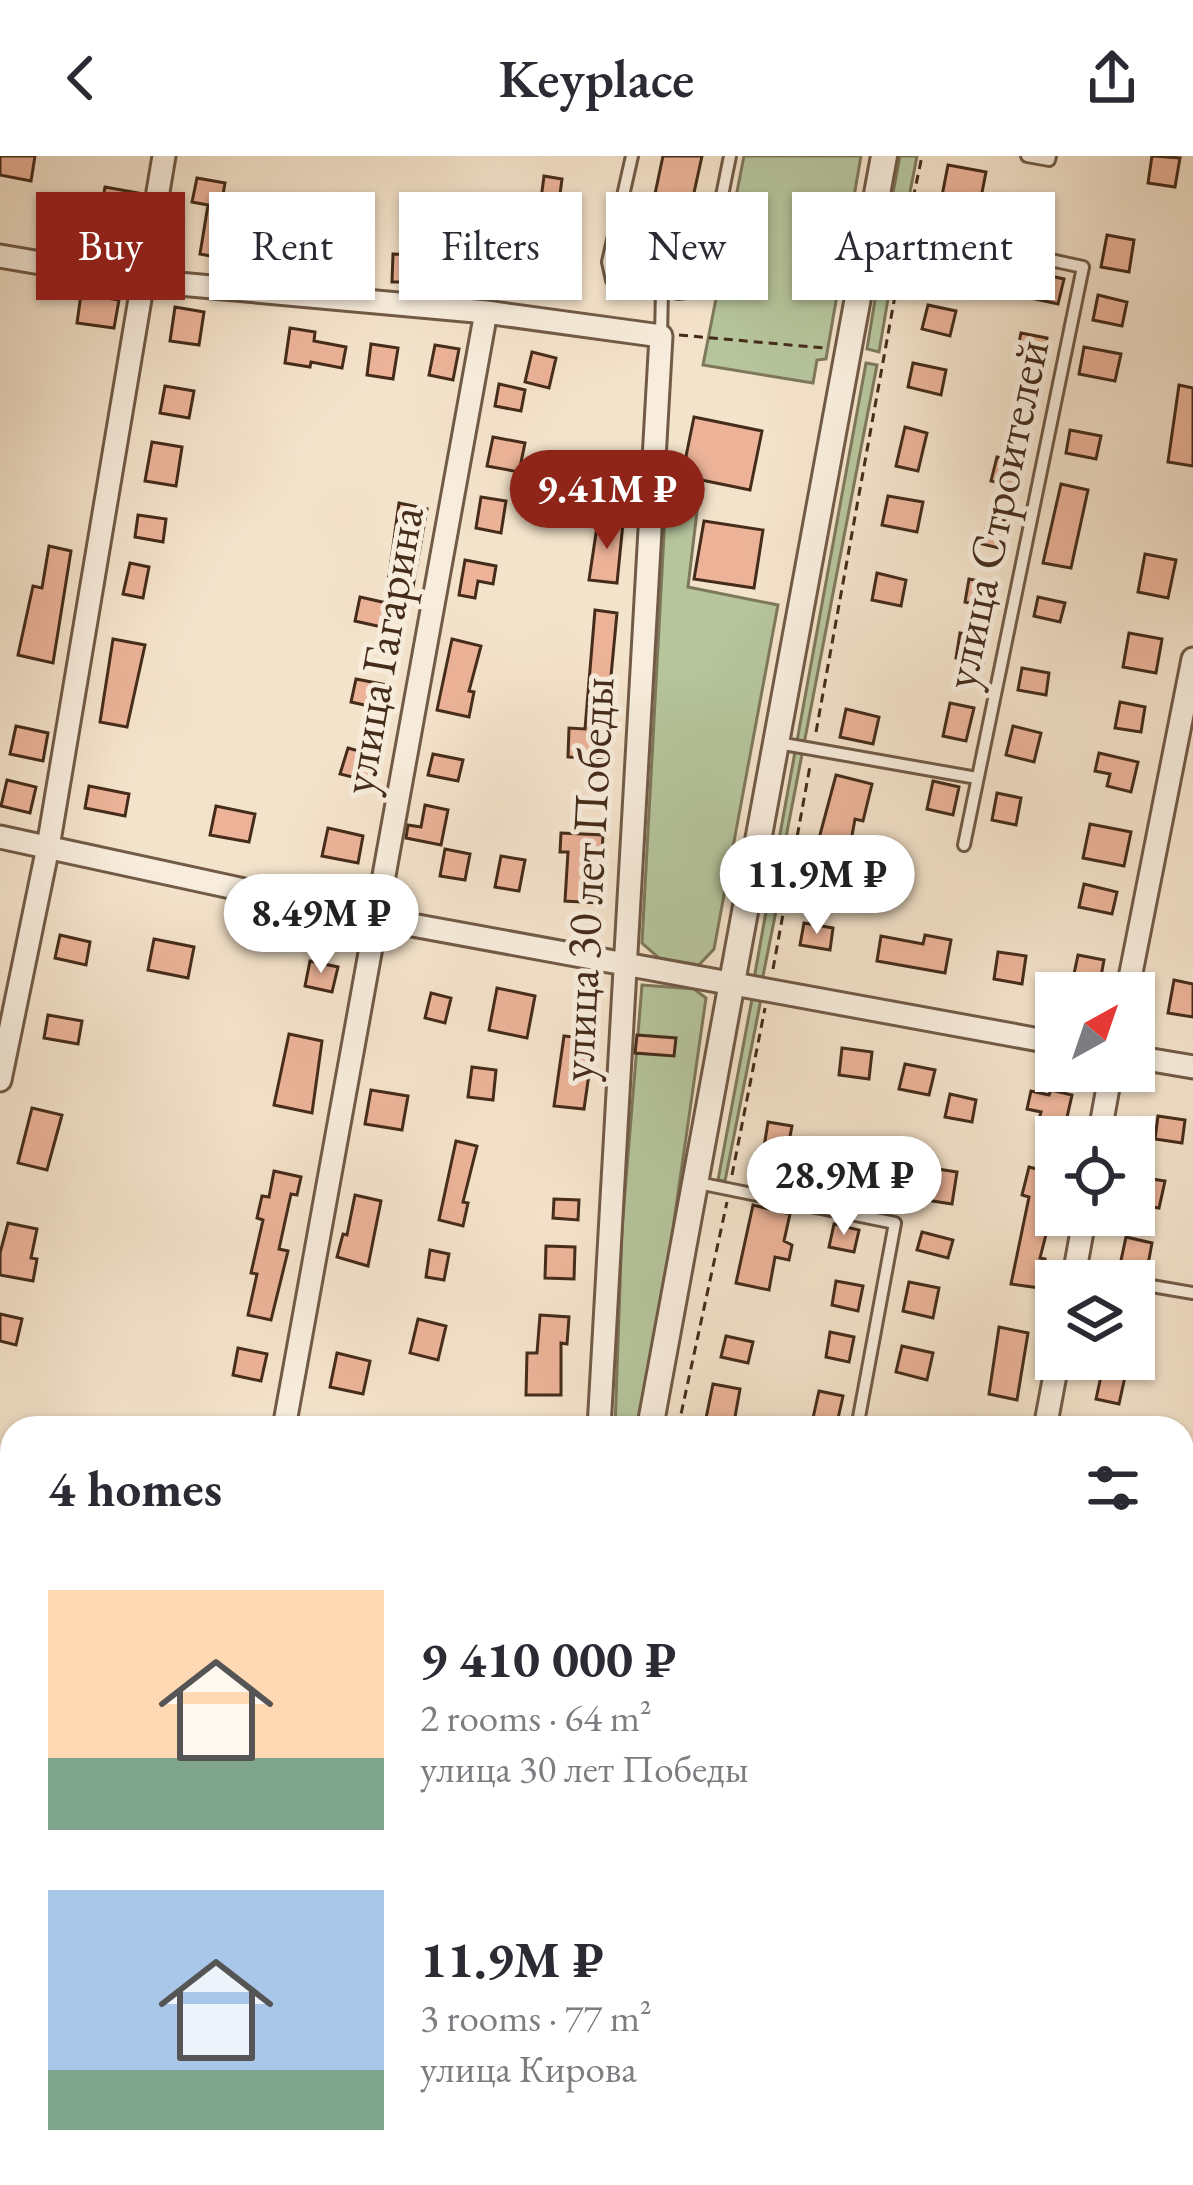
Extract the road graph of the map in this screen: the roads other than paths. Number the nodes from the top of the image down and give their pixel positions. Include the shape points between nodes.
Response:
1 (164, 156) edge
2 (632, 156) edge
3 (730, 156) edge
4 (884, 156) edge
5 (1027, 156) edge
6 (1049, 156) edge
7 (159, 192) edge
8 (624, 192) edge
9 (723, 192) edge
10 (879, 192) edge
11 (0, 256) edge
12 (1055, 260) edge
13 (36, 262) edge
14 (185, 285) edge
15 (143, 300) edge
16 (662, 300) edge
17 (860, 300) edge
18 (486, 312) junction
19 (661, 336) junction
20 (1193, 659) edge
21 (778, 742) junction
22 (977, 778) junction
23 (0, 837) edge
24 (964, 844) dead end
25 (48, 847) junction
26 (374, 918) junction
27 (622, 962) junction
28 (1131, 972) edge
29 (734, 983) junction
30 (1035, 1039) edge
31 (1155, 1061) edge
32 (1193, 1067) edge
33 (0, 1080) edge
34 (698, 1183) junction
35 (1155, 1286) edge
36 (1193, 1293) edge
37 (1054, 1380) edge
38 (286, 1416) edge
39 (599, 1416) edge
40 (652, 1416) edge
41 (859, 1416) edge
42 (1047, 1416) edge

1 - 7 street
2 - 8 lane
3 - 9 lane
4 - 10 street
5 - 6 lane
11 - 13 street
12 - 22 lane, улица Строителей via 1083,266
14 - 18 street
15 - 25 street
16 - 19 lane
17 - 21 street
18 - 19 street
18 - 26 street, улица Гагарина
19 - 27 street, улица 30 лет Победы
20 - 28 street
21 - 22 lane
21 - 29 street
22 - 24 lane, улица Строителей
23 - 25 street
25 - 26 street
25 - 33 street
26 - 27 street
26 - 38 street, улица Гагарина
27 - 29 street
27 - 39 street, улица 30 лет Победы
29 - 30 street
29 - 34 street
31 - 32 street
34 - 40 street
34 - 41 lane via 895,1223
35 - 36 lane
37 - 42 street

